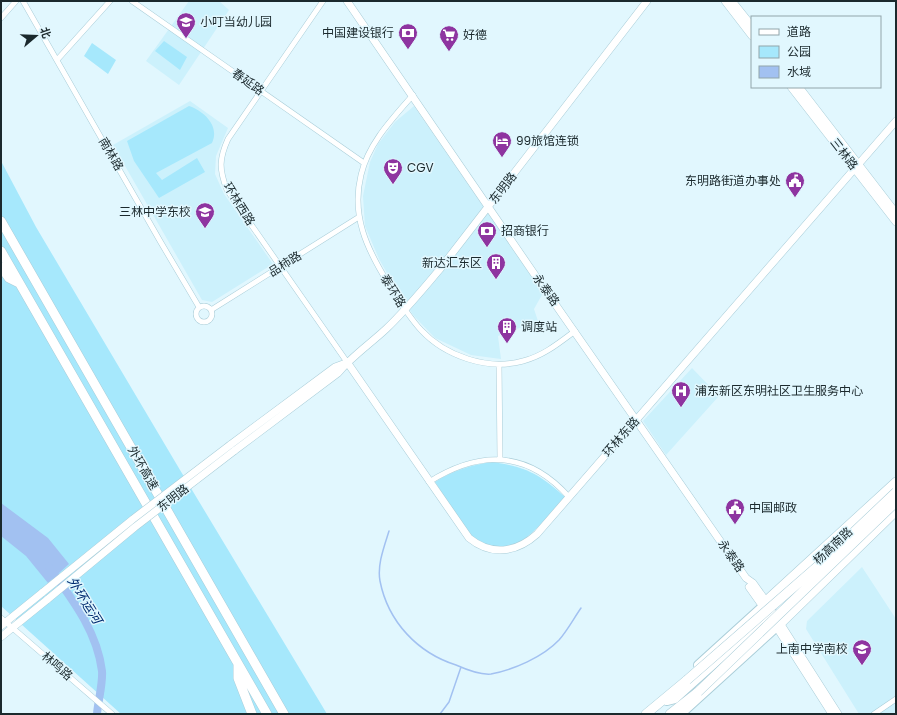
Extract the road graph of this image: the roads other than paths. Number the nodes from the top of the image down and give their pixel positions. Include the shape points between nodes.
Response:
1 (16, 1) edge
2 (23, 1) edge
3 (110, 1) edge
4 (132, 1) edge
5 (324, 1) edge
6 (347, 1) edge
7 (647, 1) edge
8 (725, 1) edge
9 (732, 1) edge
10 (1, 18) edge
11 (751, 25) edge
12 (751, 35) edge
13 (57, 60) junction
14 (792, 88) edge
15 (800, 88) edge
16 (261, 91) junction
17 (413, 95) junction
18 (896, 121) edge
19 (364, 163) junction
20 (856, 167) junction
21 (489, 206) junction
22 (896, 213) edge
23 (359, 217) junction
24 (1, 221) edge
25 (896, 222) edge
26 (1, 251) edge
27 (281, 266) junction
28 (1, 267) edge
29 (20, 284) junction
30 (199, 307) junction
31 (211, 310) junction
32 (405, 310) junction
33 (575, 331) junction
34 (346, 362) junction
35 (499, 364) junction
36 (637, 420) junction
37 (232, 448) junction
38 (500, 459) junction
39 (429, 482) junction
40 (896, 482) edge
41 (896, 486) edge
42 (896, 492) edge
43 (569, 497) junction
44 (896, 502) edge
45 (896, 507) edge
46 (896, 512) edge
47 (816, 559) junction
48 (771, 614) junction
49 (3, 622) edge
50 (12, 628) junction
51 (1, 636) edge
52 (238, 664) junction
53 (686, 679) junction
54 (896, 699) edge
55 (667, 701) junction
56 (675, 713) edge
57 (112, 714) edge
58 (252, 714) edge
59 (267, 714) edge
60 (284, 714) edge
61 (646, 714) edge
62 (654, 714) edge
63 (832, 714) edge
64 (838, 714) edge
65 (874, 714) edge

1 - 10 street
2 - 13 street, 南林路
3 - 13 street
4 - 16 street, 春延路
5 - 16 street, 环林西路
6 - 17 street, 永泰路
7 - 21 street, 东明路
8 - 12 street
9 - 11 street
13 - 30 street, 南林路
14 - 20 street, 三林路
15 - 20 street, 三林路
16 - 19 street, 春延路
16 - 27 street, 环林西路 via 228,139 221,154 220,169 227,190
17 - 19 street, 泰环路 via 384,129
17 - 21 street, 永泰路
18 - 20 street, 环林东路
19 - 23 street, 泰环路 via 358,188
20 - 22 street, 三林路
20 - 25 street, 三林路
20 - 36 street, 环林东路
21 - 32 street, 东明路
21 - 33 street, 永泰路
23 - 27 street, 品柿路
23 - 32 street, 泰环路 via 372,258
24 - 60 highway, 外环高速
26 - 29 highway, 外环高速
27 - 31 street, 品柿路
27 - 34 street, 环林西路
28 - 29 highway via 9,278
29 - 52 highway, 外环高速
30 - 31 street via 206,306
30 - 31 street via 196,315 202,322 211,319
32 - 34 street, 东明路 via 374,340
32 - 35 street, 泰环路 via 422,331 442,347 466,358
33 - 35 street, 泰环路 via 536,357
33 - 36 street, 永泰路
34 - 37 street, 东明路 via 338,373
34 - 39 street, 环林东路
35 - 38 street
36 - 43 street, 环林东路
36 - 48 street, 永泰路
37 - 49 street, 东明路, bridge via 139,515
37 - 50 street, 东明路, bridge
38 - 39 street via 465,464
38 - 43 street via 518,462 541,472
39 - 43 street, 环林东路 via 469,538 477,545 496,551 514,549 530,541
40 - 47 highway
41 - 47 main road, 杨高南路
42 - 53 highway, 杨高南路, bridge via 819,565
44 - 56 highway, 杨高南路, bridge
45 - 48 main road, 杨高南路
46 - 48 highway via 832,573
47 - 48 main road, 杨高南路
47 - 48 highway via 805,566
48 - 53 main road, 杨高南路 via 753,614
48 - 55 main road, 杨高南路 via 675,699
48 - 56 main road, 杨高南路 via 678,703
48 - 56 main road, 杨高南路 via 768,635 695,701
48 - 63 street, 永泰路
48 - 64 street, 永泰路
49 - 50 street, 林鸣路
50 - 51 street, 东明路
50 - 57 street, 林鸣路
52 - 58 highway via 238,678
52 - 59 highway, 外环高速
53 - 55 highway, 杨高南路
53 - 61 highway
54 - 65 street
55 - 62 highway, 杨高南路

